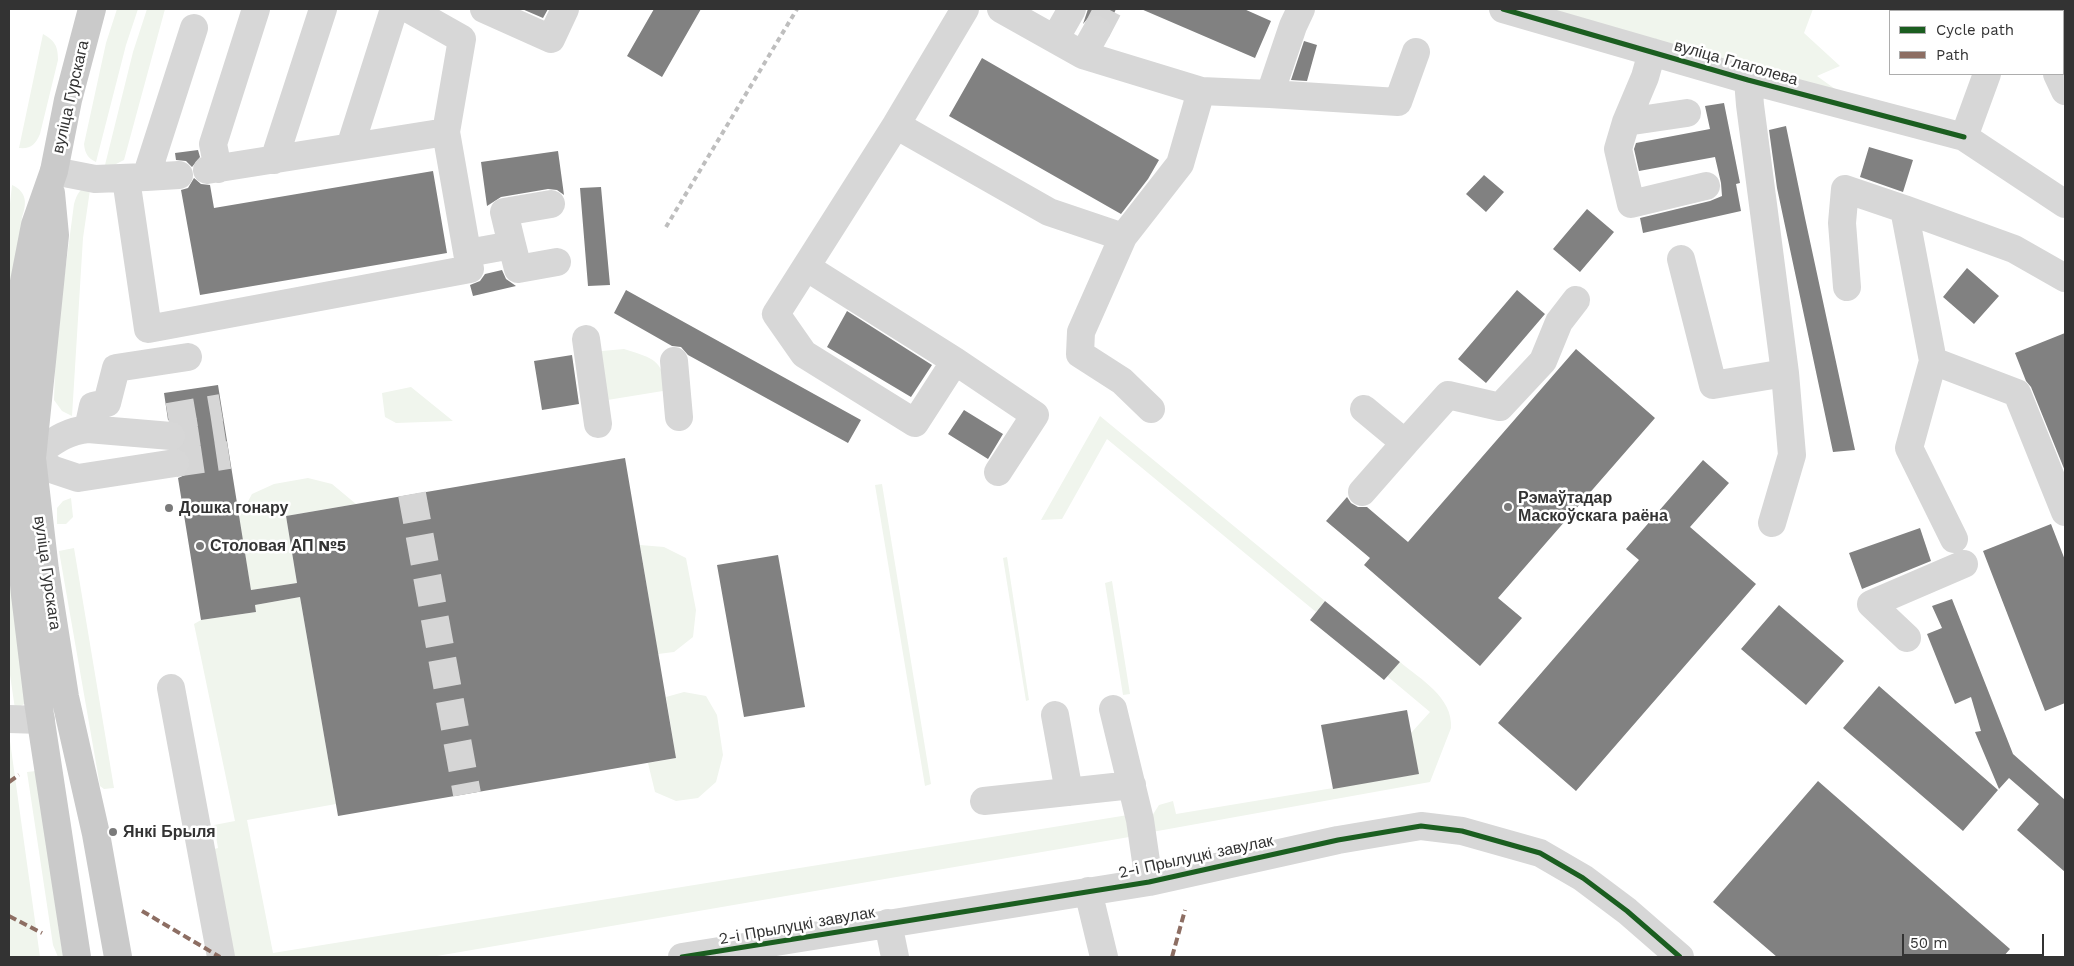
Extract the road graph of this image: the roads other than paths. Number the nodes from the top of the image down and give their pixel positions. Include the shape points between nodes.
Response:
1 (92, 9) edge
2 (256, 9) edge
3 (323, 9) edge
4 (394, 9) edge
5 (409, 9) edge
6 (484, 9) edge
7 (565, 9) edge
8 (965, 9) edge
9 (1000, 9) edge
10 (1072, 9) edge
11 (1301, 9) edge
12 (1503, 9) edge
13 (194, 28) dead end
14 (1097, 30) tunnel mouth
15 (1055, 39) junction
16 (1416, 52) dead end
17 (1652, 52) junction
18 (1083, 55) junction
19 (1987, 75) edge
20 (2057, 75) edge
21 (1748, 80) junction
22 (1201, 91) junction
23 (2065, 91) edge
24 (1270, 94) junction
25 (1687, 113) dead end
26 (1626, 122) junction
27 (896, 125) junction
28 (446, 132) junction
29 (1964, 137) junction
30 (350, 147) junction
31 (274, 160) junction
32 (179, 175) dead end
33 (52, 178) junction
34 (136, 178) junction
35 (1706, 186) dead end
36 (552, 204) dead end
37 (2065, 204) edge
38 (1904, 209) junction
39 (1123, 237) junction
40 (512, 246) junction
41 (468, 254) junction
42 (1681, 258) dead end
43 (557, 262) dead end
44 (806, 267) junction
45 (2065, 278) edge
46 (1847, 287) dead end
47 (1576, 300) dead end
48 (586, 338) dead end
49 (188, 357) dead end
50 (674, 361) dead end
51 (1933, 361) junction
52 (955, 362) junction
53 (1786, 373) junction
54 (1151, 409) dead end
55 (1364, 409) dead end
56 (679, 417) dead end
57 (598, 424) dead end
58 (88, 429) junction
59 (127, 433) junction
60 (1405, 443) junction
61 (18, 463) edge
62 (998, 472) dead end
63 (96, 476) junction
64 (1362, 492) dead end
65 (2065, 512) edge
66 (1772, 523) dead end
67 (1907, 638) dead end
68 (171, 688) dead end
69 (1113, 709) dead end
70 (1055, 715) dead end
71 (9, 719) edge
72 (41, 720) junction
73 (1132, 785) junction
74 (1069, 792) junction
75 (984, 802) dead end
76 (1149, 882) junction
77 (1088, 891) junction
78 (888, 923) junction
79 (727, 954) edge
80 (77, 957) edge
81 (118, 957) edge
82 (221, 957) edge
83 (691, 957) edge
84 (895, 957) edge
85 (1104, 957) edge
86 (1680, 957) edge

1 - 33 main road, вуліца Гурскага
2 - 31 street via 213,144 213,169
3 - 31 street
4 - 30 street
5 - 28 street via 462,39
6 - 7 street via 551,39
8 - 27 street
9 - 15 street
10 - 15 street
11 - 24 street
12 - 17 street, вуліца Глаголева
13 - 34 street
14 - 18 street
15 - 18 street
16 - 24 street via 1398,102
17 - 21 street, вуліца Глаголева
17 - 26 street
18 - 22 street
19 - 29 street
20 - 23 street
21 - 29 street, вуліца Глаголева
21 - 53 street
22 - 24 street
22 - 39 street via 1180,164
25 - 26 street
26 - 35 street via 1618,149 1631,204
27 - 39 street via 1049,212
27 - 44 street
28 - 30 street
28 - 41 street
29 - 37 street, вуліца Глаголева
30 - 31 street
32 - 34 street
33 - 34 street
33 - 61 main road, вуліца Гурскага via 35,225 23,287 13,406
34 - 41 street via 148,329 470,269
36 - 40 street via 504,212
38 - 45 street via 2014,249
38 - 46 street via 1845,190 1842,223
38 - 51 street
39 - 54 street via 1081,332 1080,354 1122,381
40 - 41 street
40 - 43 street via 518,269
42 - 53 street via 1713,385
44 - 52 street
44 - 52 street via 776,314 804,354 914,423
47 - 60 street via 1559,322 1543,361 1500,407 1448,395
48 - 57 street
49 - 58 street via 116,368 107,403 93,406
50 - 56 street
51 - 65 street via 2017,393
51 - 67 street via 1909,448 1959,551 1871,604
52 - 62 street via 1035,415
53 - 66 street via 1792,455
55 - 60 street
58 - 59 street
58 - 61 street via 75,430 52,440
59 - 63 street
59 - 63 street via 172,441 133,470
60 - 64 street
61 - 63 street via 78,478
61 - 72 main road, вуліца Гурскага via 25,595
61 - 81 main road, вуліца Гурскага via 46,570 65,697 96,834
68 - 82 street
69 - 73 street
70 - 74 street
71 - 72 street
72 - 80 main road, вуліца Гурскага
73 - 74 street
73 - 76 street
74 - 75 street
76 - 77 street, 2-і Прылуцкі завулак
76 - 86 street, 2-і Прылуцкі завулак via 1338,840 1421,826 1440,828 1540,853 1584,878
77 - 78 street, 2-і Прылуцкі завулак
77 - 85 street
78 - 79 street, 2-і Прылуцкі завулак
78 - 84 street
79 - 83 street, 2-і Прылуцкі завулак

